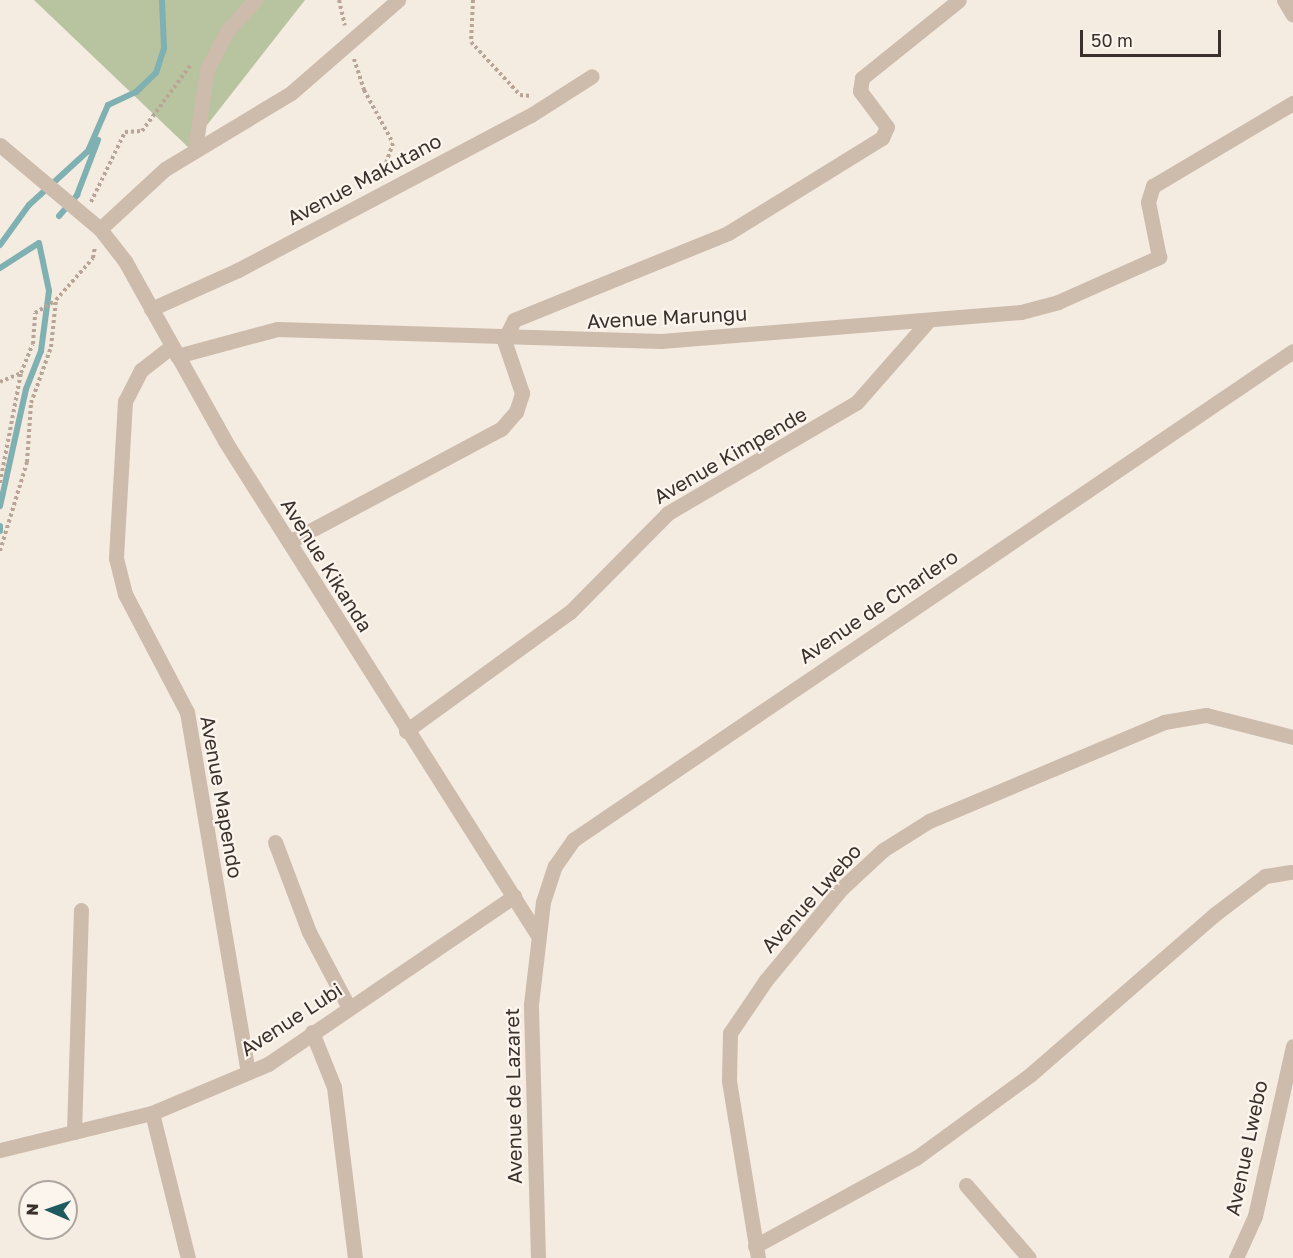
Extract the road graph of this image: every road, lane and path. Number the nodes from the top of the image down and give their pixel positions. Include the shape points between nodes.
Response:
1 (255, 0) edge
2 (339, 0) edge
3 (398, 0) edge
4 (473, 0) edge
5 (959, 0) edge
6 (1284, 0) edge
7 (1293, 15) edge
8 (349, 43) junction
9 (194, 62) dead end
10 (591, 76) dead end
11 (548, 104) junction
12 (1293, 104) edge
13 (0, 146) edge
14 (195, 149) junction
15 (393, 187) junction
16 (86, 217) junction
17 (100, 229) junction
18 (56, 300) junction
19 (151, 309) junction
20 (929, 320) junction
21 (504, 340) junction
22 (175, 351) junction
23 (1293, 351) edge
24 (21, 373) junction
25 (0, 382) edge
26 (0, 483) edge
27 (289, 542) junction
28 (0, 551) edge
29 (406, 731) junction
30 (1293, 737) edge
31 (275, 843) dead end
32 (1291, 872) dead end
33 (514, 896) junction
34 (81, 910) dead end
35 (537, 934) junction
36 (348, 1006) junction
37 (312, 1032) junction
38 (1293, 1046) edge
39 (248, 1072) junction
40 (152, 1113) junction
41 (74, 1132) junction
42 (0, 1150) edge
43 (966, 1185) dead end
44 (756, 1252) edge
45 (188, 1258) edge
46 (355, 1258) edge
47 (538, 1258) edge
48 (1029, 1258) edge
49 (1236, 1258) edge

1 - 14 street via 227,31 207,69
2 - 8 path
3 - 8 street
4 - 11 path via 471,42 520,94 537,96
5 - 21 street via 862,78 860,91 887,127 868,149 728,233 514,320 505,328
6 - 7 street
8 - 14 street via 291,93
8 - 15 path via 364,90 393,143 384,166
9 - 16 path via 142,131 125,132
10 - 11 street, Avenue Makutano
11 - 15 street, Avenue Makutano
12 - 20 street, Avenue Marungu via 1153,186 1148,206 1162,253 1152,260 1058,302 1012,313
13 - 16 street, Avenue Kikanda
14 - 17 street via 165,169
15 - 19 street, Avenue Makutano via 238,270
16 - 17 street, Avenue Kikanda
17 - 18 path via 93,258
17 - 19 street, Avenue Kikanda
18 - 24 path via 35,313 33,344
18 - 28 path via 51,347 32,403 27,462
19 - 22 street, Avenue Kikanda
20 - 21 street, Avenue Marungu via 661,341
20 - 29 street, Avenue Kimpende via 857,402 668,513 570,612
21 - 22 street, Avenue Marungu via 277,329
21 - 27 street via 522,393 516,412 501,429
22 - 27 street, Avenue Kikanda
22 - 39 street, Avenue Mapendo via 141,370 124,401 116,558 125,594 187,712
23 - 35 street, Avenue de Charlero via 588,827 555,866
24 - 25 path
24 - 26 path
27 - 29 street, Avenue Kikanda
29 - 33 street, Avenue Kikanda
30 - 44 street, Avenue Lwebo via 1206,715 1164,722 929,821 883,850 858,873 766,980 730,1033 729,1080
31 - 36 street via 309,932
32 - 44 street via 1265,876 1215,914 1031,1074 916,1158
33 - 35 street, Avenue Kikanda
33 - 36 street, Avenue Lubi
34 - 41 street
35 - 47 street, Avenue de Lazaret via 531,1005
36 - 37 street, Avenue Lubi
37 - 39 street, Avenue Lubi
37 - 46 street via 334,1087
38 - 49 street, Avenue Lwebo via 1255,1216
39 - 40 street, Avenue Lubi
40 - 41 street, Avenue Lubi
40 - 45 street
41 - 42 street, Avenue Lubi
43 - 48 street

